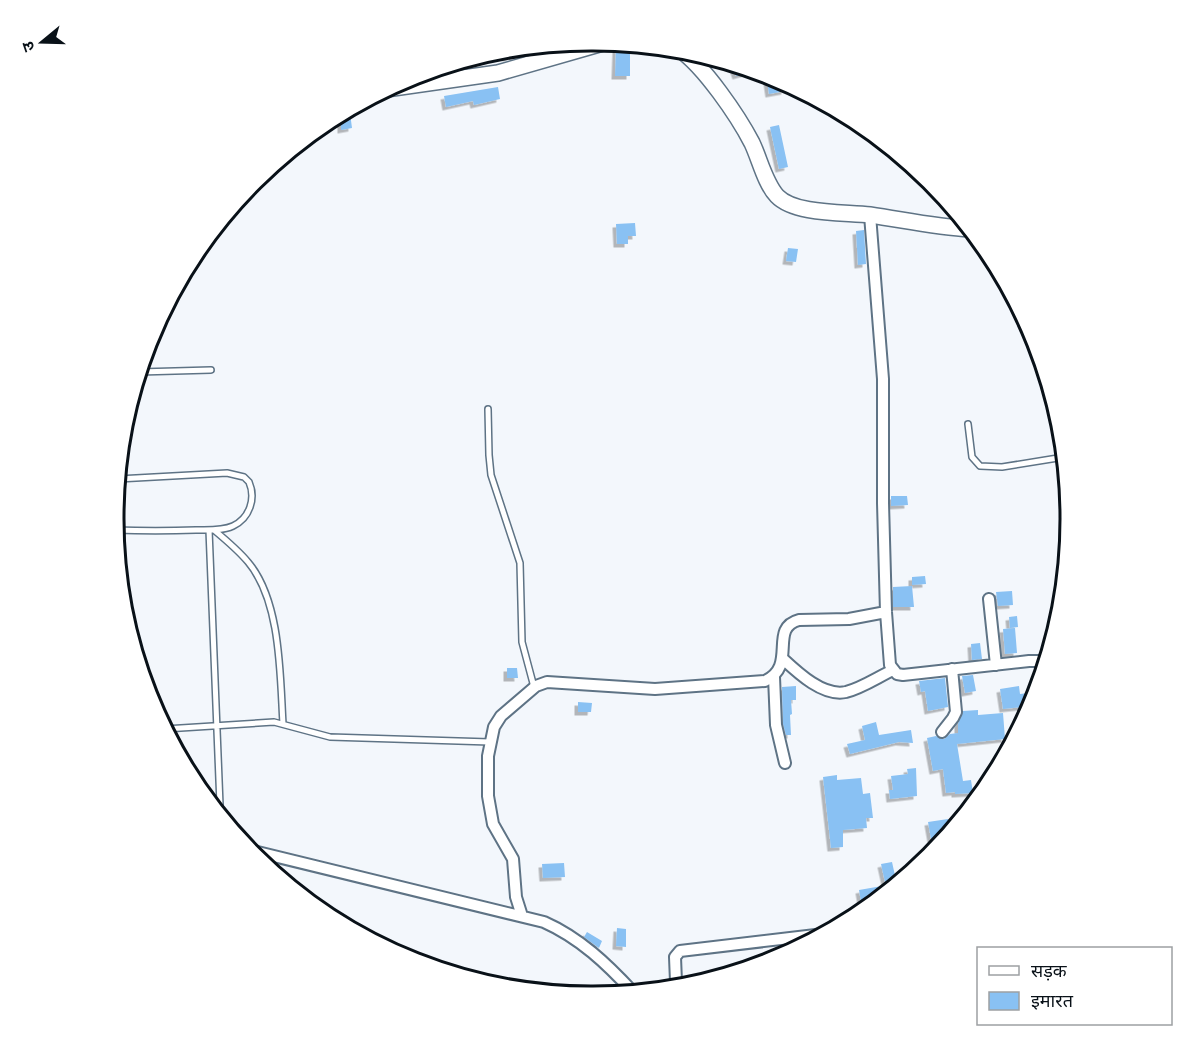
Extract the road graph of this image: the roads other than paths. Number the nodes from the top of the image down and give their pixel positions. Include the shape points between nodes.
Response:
1 (572, 52) edge
2 (697, 63) edge
3 (421, 84) edge
4 (870, 215) junction
5 (959, 229) edge
6 (211, 370) dead end
7 (148, 372) edge
8 (488, 409) dead end
9 (968, 424) dead end
10 (1056, 458) edge
11 (127, 478) edge
12 (125, 530) edge
13 (211, 530) junction
14 (989, 599) dead end
15 (886, 612) junction
16 (782, 658) junction
17 (1037, 661) edge
18 (996, 665) junction
19 (952, 669) junction
20 (893, 670) junction
21 (774, 677) junction
22 (534, 687) junction
23 (283, 723) junction
24 (218, 726) junction
25 (175, 728) edge
26 (942, 732) dead end
27 (490, 742) junction
28 (785, 763) dead end
29 (220, 801) edge
30 (267, 854) edge
31 (522, 916) junction
32 (801, 937) edge
33 (676, 978) edge
34 (625, 985) edge

1 - 3 street via 498,73
2 - 4 street via 736,118 770,185 784,202
4 - 5 street
4 - 15 street via 883,379
6 - 7 lane
8 - 22 lane via 491,475 520,563 522,642
9 - 10 lane via 972,457 980,466 1002,467
11 - 13 lane via 216,473 244,477 252,488 249,509 234,525
12 - 13 lane
13 - 23 lane via 250,563 264,592 279,644
13 - 24 lane
14 - 18 street
15 - 16 street via 849,619 792,622 784,630
15 - 20 street
16 - 20 street via 814,683 836,692 845,692
16 - 21 street
17 - 18 street
18 - 19 street
19 - 20 street via 903,675
19 - 26 street via 956,712
21 - 22 street via 756,682 655,689 548,682
21 - 28 street via 776,725
22 - 27 street via 501,716
23 - 24 lane
23 - 27 lane via 330,737
24 - 25 lane
24 - 29 lane
27 - 31 street via 491,815 513,859
30 - 31 street
31 - 34 street via 552,925 582,943
32 - 33 street via 680,951 675,957

